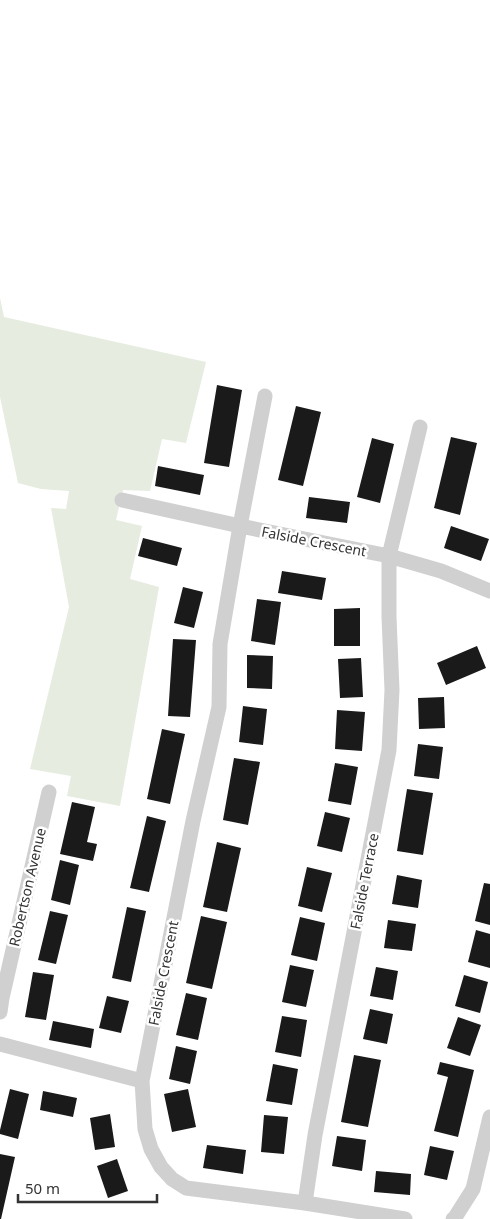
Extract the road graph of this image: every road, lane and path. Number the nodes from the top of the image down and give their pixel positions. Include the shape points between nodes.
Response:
1 (265, 396) dead end
2 (420, 427) dead end
3 (122, 500) dead end
4 (240, 526) junction
5 (389, 556) junction
6 (490, 591) edge
7 (49, 792) dead end
8 (0, 1012) edge
9 (0, 1044) edge
10 (142, 1080) junction
11 (490, 1117) edge
12 (305, 1203) junction
13 (405, 1219) edge
14 (453, 1219) edge

1 - 4 street, Falside Crescent
2 - 5 street
3 - 4 street, Falside Crescent
4 - 5 street, Falside Crescent
4 - 10 street, Falside Crescent via 220,644 219,707
5 - 6 street, Falside Crescent
5 - 12 street, Falside Terrace via 392,690 388,750
7 - 8 street, Robertson Avenue
9 - 10 street
10 - 12 street, Falside Crescent via 145,1129 151,1149 172,1180 186,1188
11 - 14 street via 473,1189
12 - 13 street, Falside Crescent

